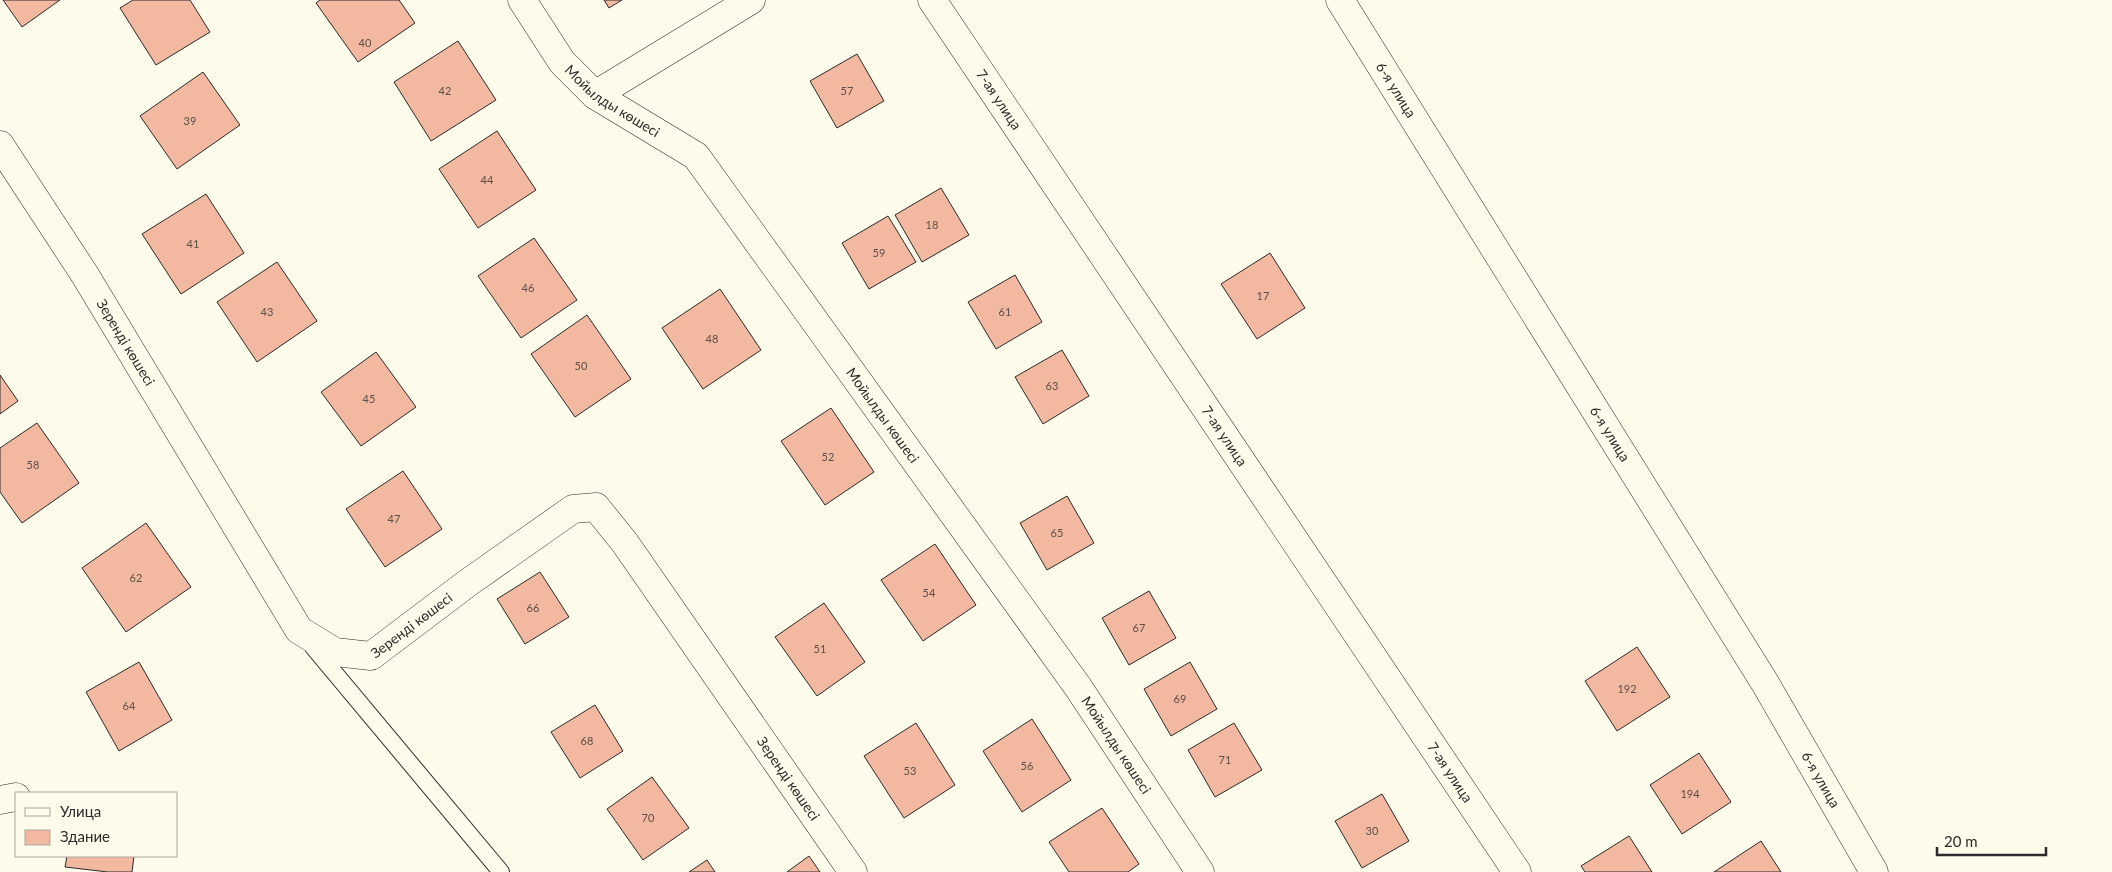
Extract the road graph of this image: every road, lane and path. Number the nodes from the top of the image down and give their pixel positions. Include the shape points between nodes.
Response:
1 (522, 0) edge
2 (751, 0) edge
3 (932, 0) edge
4 (1340, 0) edge
5 (595, 95) junction
6 (0, 145) edge
7 (299, 630) junction
8 (15, 797) edge
9 (0, 800) edge
10 (501, 872) edge
11 (853, 872) edge
12 (1200, 872) edge
13 (1517, 872) edge
14 (1874, 872) edge

1 - 5 street, Мойылды көшесі via 562,62
2 - 5 street
3 - 13 street, 7-ая улица
4 - 14 street, 6-я улица via 1765,683
5 - 12 street, Мойылды көшесі via 696,156 1078,687
6 - 7 street, Зеренді көшесі via 90,284
7 - 10 lane
7 - 11 street, Зеренді көшесі via 335,652 371,656 573,508 596,507 625,543
8 - 9 street

